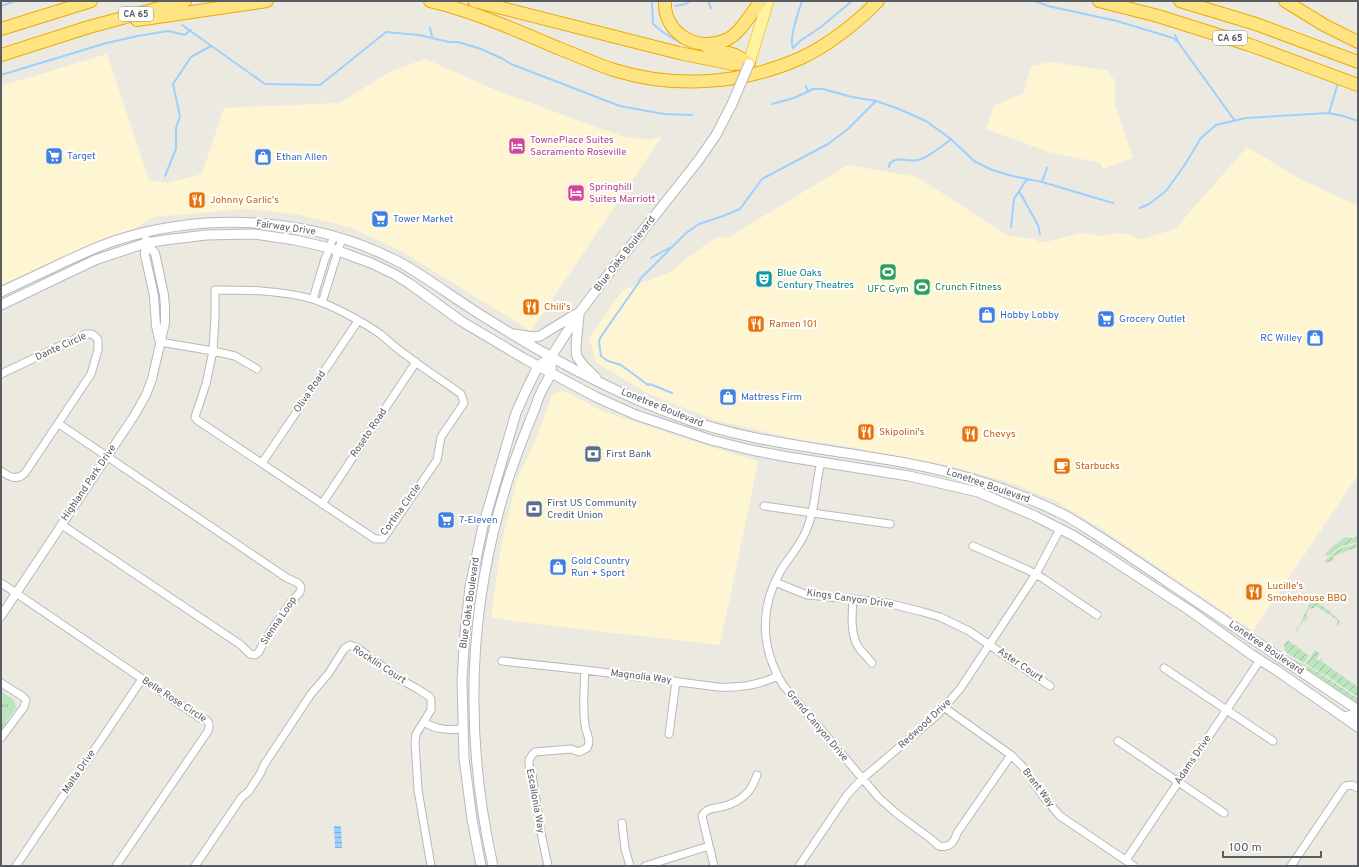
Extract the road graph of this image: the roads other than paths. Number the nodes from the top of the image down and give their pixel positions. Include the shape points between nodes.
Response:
1 (91, 1) edge
2 (184, 1) edge
3 (268, 1) edge
4 (430, 1) edge
5 (474, 1) edge
6 (665, 1) edge
7 (761, 1) edge
8 (768, 1) edge
9 (878, 1) edge
10 (1099, 1) edge
11 (1180, 1) edge
12 (1286, 1) edge
13 (89, 27) junction
14 (1, 30) edge
15 (1358, 42) edge
16 (700, 45) junction
17 (1, 55) edge
18 (1358, 62) edge
19 (749, 64) junction
20 (1358, 85) edge
21 (144, 233) junction
22 (338, 237) junction
23 (146, 243) junction
24 (334, 249) junction
25 (23, 282) junction
26 (1, 292) edge
27 (1, 298) edge
28 (313, 299) junction
29 (322, 303) junction
30 (1, 305) edge
31 (579, 313) junction
32 (358, 321) junction
33 (511, 334) junction
34 (160, 342) junction
35 (213, 351) junction
36 (551, 357) junction
37 (416, 362) junction
38 (538, 366) junction
39 (258, 369) dead end
40 (551, 373) junction
41 (1, 374) edge
42 (602, 384) junction
43 (59, 424) junction
44 (822, 450) junction
45 (108, 456) junction
46 (821, 462) junction
47 (262, 463) junction
48 (1, 471) edge
49 (322, 504) junction
50 (764, 506) dead end
51 (812, 512) junction
52 (1066, 516) junction
53 (890, 524) dead end
54 (62, 525) junction
55 (1060, 529) junction
56 (973, 546) dead end
57 (1036, 574) junction
58 (775, 582) junction
59 (1, 583) edge
60 (16, 593) junction
61 (853, 599) junction
62 (1097, 615) dead end
63 (1, 616) edge
64 (989, 645) junction
65 (1268, 649) junction
66 (502, 660) dead end
67 (1260, 660) junction
68 (872, 663) dead end
69 (1164, 668) dead end
70 (585, 670) junction
71 (777, 676) junction
72 (142, 679) junction
73 (676, 681) junction
74 (1, 683) edge
75 (1050, 686) dead end
76 (945, 708) junction
77 (1226, 710) junction
78 (1358, 710) edge
79 (1344, 717) junction
80 (1358, 718) edge
81 (424, 722) junction
82 (1358, 727) edge
83 (462, 729) junction
84 (669, 734) dead end
85 (1, 738) edge
86 (1118, 741) dead end
87 (1273, 741) dead end
88 (1011, 755) junction
89 (757, 775) dead end
90 (862, 780) junction
91 (1178, 782) junction
92 (1358, 788) edge
93 (1224, 813) dead end
94 (622, 823) dead end
95 (709, 846) junction
96 (1126, 860) junction
97 (16, 866) edge
98 (116, 866) edge
99 (195, 866) edge
100 (431, 866) edge
101 (481, 866) edge
102 (493, 866) edge
103 (548, 866) edge
104 (630, 866) edge
105 (645, 866) edge
106 (714, 866) edge
107 (798, 866) edge
108 (1134, 866) edge
109 (1291, 866) edge

1 - 14 highway
2 - 13 highway, CA 65
3 - 13 highway
4 - 9 highway via 495,21 614,70 655,80 695,82 761,72 802,58 846,30
5 - 19 highway via 679,53 733,64
6 - 16 highway via 667,18 673,28 682,37
7 - 16 highway via 737,33 712,45
8 - 19 main road, Blue Oaks Boulevard
10 - 20 highway, CA 65 via 1244,42
11 - 18 highway, CA 65 via 1256,24
12 - 15 highway via 1324,25
13 - 17 highway, CA 65
16 - 19 highway via 735,55
19 - 31 main road, Blue Oaks Boulevard, bridge via 732,104 698,161
21 - 22 main road, Fairway Drive via 203,224 248,223 283,226
21 - 23 street, Highland Park Drive
21 - 25 main road, Fairway Drive via 112,242
22 - 24 street
22 - 33 main road, Fairway Drive via 401,263
23 - 24 main road, Fairway Drive via 206,235 254,234
23 - 30 main road, Fairway Drive via 95,260
23 - 34 street, Highland Park Drive via 155,253 164,295 165,323
24 - 28 street via 324,262
24 - 29 street
24 - 38 main road, Fairway Drive via 403,279 461,321
25 - 26 main road, Fairway Drive
25 - 27 main road via 17,290
28 - 29 street, Cortina Circle
28 - 35 street, Cortina Circle via 249,290 215,290
29 - 32 street, Cortina Circle
31 - 33 main road via 540,336
31 - 36 main road, Blue Oaks Boulevard
31 - 42 main road via 576,347 578,356
32 - 37 street, Cortina Circle via 380,334
32 - 47 street, Oliva Road
33 - 36 main road, Fairway Drive
34 - 35 street
34 - 45 street, Highland Park Drive via 146,395
35 - 39 street via 228,353
35 - 47 street, Cortina Circle via 195,417
36 - 38 main road, Blue Oaks Boulevard
36 - 40 main road, Blue Oaks Boulevard
36 - 42 main road, Lonetree Boulevard
37 - 49 street, Roseto Road
37 - 49 street, Cortina Circle via 461,394 464,403 441,437 433,466 383,539 375,539
38 - 40 main road, Lonetree Boulevard
38 - 83 main road, Blue Oaks Boulevard via 513,423 488,506 475,561 463,655
40 - 46 main road, Lonetree Boulevard via 596,397 653,421 745,449
40 - 102 main road, Blue Oaks Boulevard via 507,481 491,538 478,612 474,656 476,764
41 - 43 street, Dante Circle via 85,334 96,337 98,350 91,374
42 - 44 main road, Lonetree Boulevard via 699,424 767,442
43 - 45 street
43 - 48 street, Dante Circle via 24,475 13,478
44 - 46 main road
44 - 52 main road, Lonetree Boulevard via 900,462 963,476 995,486
45 - 54 street, Highland Park Drive
45 - 54 street, Sienna Loop via 298,583 301,587 300,592 264,641 259,652 255,655 250,654 241,645
46 - 51 street, Grand Canyon Drive
46 - 55 main road, Lonetree Boulevard via 909,476 978,492
47 - 49 street, Cortina Circle
50 - 51 street
51 - 53 street
51 - 58 street, Grand Canyon Drive via 803,538
52 - 55 main road
52 - 65 main road, Lonetree Boulevard
54 - 60 street, Highland Park Drive
55 - 57 street, Redwood Drive
55 - 67 main road, Lonetree Boulevard via 1189,610
56 - 57 street
57 - 62 street
57 - 64 street, Redwood Drive
58 - 61 street, Kings Canyon Drive via 807,594
58 - 71 street, Grand Canyon Drive via 767,607 765,630 768,652
59 - 60 street, Belle Rose Circle
60 - 63 street, Highland Park Drive
60 - 72 street, Belle Rose Circle
61 - 64 street, Kings Canyon Drive via 887,603 940,617 961,626
61 - 68 street via 854,636 859,648
64 - 75 street, Aster Court
64 - 76 street, Redwood Drive
65 - 67 main road
65 - 78 main road, Lonetree Boulevard
66 - 70 street, Magnolia Way
67 - 77 street, Adams Drive
67 - 79 main road, Lonetree Boulevard
69 - 77 street
70 - 73 street, Magnolia Way
70 - 103 street, Escallonia Way via 584,701 586,729 590,741 587,748 579,752 571,749 539,751 532,754 529,760
71 - 73 street, Magnolia Way via 760,684 738,688
71 - 90 street, Grand Canyon Drive
72 - 97 street, Malta Drive
72 - 98 street, Belle Rose Circle via 200,718 206,719 209,728
73 - 84 street
74 - 85 street via 26,700 24,707
76 - 88 street, Brant Way
76 - 90 street, Redwood Drive
77 - 87 street
77 - 91 street, Adams Drive
79 - 80 main road via 1352,715
79 - 82 main road, Lonetree Boulevard
81 - 83 street via 438,729
81 - 99 street, Rocklin Court via 431,710 430,697 350,645 344,649 311,694 253,786 241,798
81 - 100 street, Rocklin Court via 416,734 415,743 418,790
83 - 101 main road, Blue Oaks Boulevard via 468,792
86 - 91 street
88 - 90 street, Grand Canyon Drive via 953,842 945,846 937,845 896,813
88 - 96 street, Brant Way via 1060,816
89 - 95 street via 752,787 741,798 704,813 702,819
90 - 107 street, Redwood Drive via 847,795
91 - 93 street
91 - 96 street, Adams Drive
92 - 109 street via 1352,785 1345,786
94 - 104 street
95 - 105 street
95 - 106 street
96 - 108 street, Brant Way

